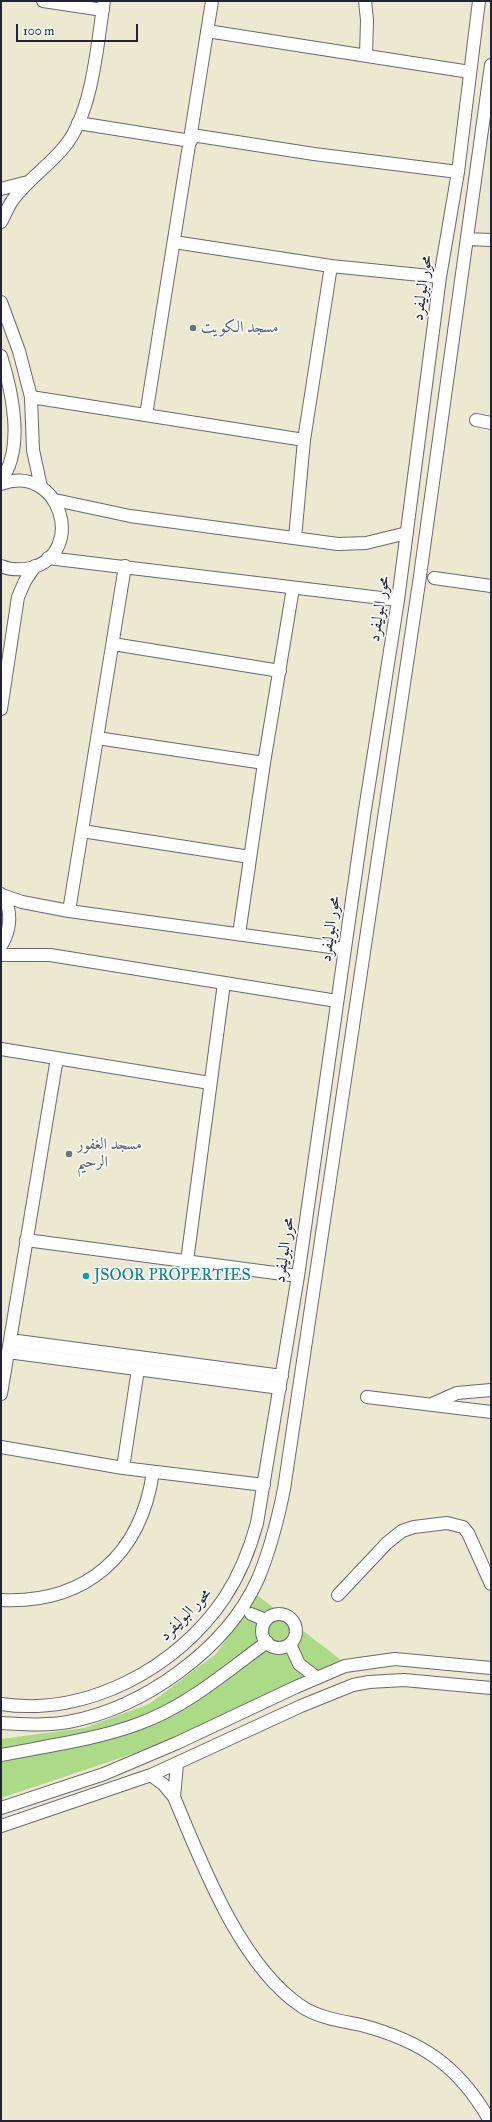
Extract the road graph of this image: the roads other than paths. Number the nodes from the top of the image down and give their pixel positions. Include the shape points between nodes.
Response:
1 (43, 1) edge
2 (212, 1) edge
3 (365, 1) edge
4 (479, 1) edge
5 (103, 5) edge
6 (207, 30) junction
7 (366, 56) junction
8 (491, 65) edge
9 (470, 72) junction
10 (78, 123) junction
11 (191, 138) junction
12 (458, 172) junction
13 (28, 182) junction
14 (1, 189) edge
15 (1, 222) edge
16 (467, 239) junction
17 (491, 240) edge
18 (174, 242) junction
19 (331, 266) junction
20 (440, 277) junction
21 (1, 302) edge
22 (1, 356) edge
23 (31, 396) junction
24 (146, 415) junction
25 (476, 420) dead end
26 (491, 423) edge
27 (304, 440) junction
28 (1, 480) edge
29 (1, 484) edge
30 (41, 488) junction
31 (55, 500) junction
32 (407, 533) junction
33 (295, 538) junction
34 (48, 558) junction
35 (1, 566) edge
36 (35, 566) junction
37 (125, 566) junction
38 (434, 578) dead end
39 (491, 586) edge
40 (293, 588) junction
41 (398, 600) junction
42 (113, 644) junction
43 (280, 671) junction
44 (1, 709) edge
45 (97, 738) junction
46 (264, 763) junction
47 (82, 831) junction
48 (250, 857) junction
49 (2, 895) edge
50 (69, 911) junction
51 (239, 934) junction
52 (1, 946) edge
53 (345, 949) junction
54 (1, 955) edge
55 (224, 983) junction
56 (337, 1001) junction
57 (1, 1049) edge
58 (57, 1058) junction
59 (210, 1083) junction
60 (26, 1240) junction
61 (187, 1261) junction
62 (298, 1276) junction
63 (9, 1346) junction
64 (138, 1369) junction
65 (282, 1376) junction
66 (280, 1388) junction
67 (491, 1390) edge
68 (1, 1394) edge
69 (367, 1397) dead end
70 (432, 1404) junction
71 (491, 1412) edge
72 (1, 1447) edge
73 (123, 1468) junction
74 (152, 1472) junction
75 (264, 1485) junction
76 (491, 1584) edge
77 (338, 1595) dead end
78 (1, 1600) edge
79 (251, 1614) dead end
80 (266, 1620) junction
81 (267, 1642) junction
82 (290, 1644) junction
83 (299, 1664) junction
84 (491, 1668) edge
85 (316, 1677) junction
86 (296, 1687) junction
87 (491, 1688) edge
88 (1, 1704) edge
89 (1, 1723) edge
90 (1, 1754) edge
91 (177, 1764) junction
92 (152, 1775) junction
93 (174, 1797) junction
94 (1, 1808) edge
95 (1, 1826) edge
96 (486, 2108) edge
97 (490, 2121) edge

1 - 5 street
2 - 6 street
3 - 7 street
4 - 9 street, محور البوليفرد
5 - 10 street via 89,89
6 - 7 street
6 - 11 street
7 - 9 street
8 - 16 street
9 - 12 street, محور البوليفرد
10 - 11 street
10 - 13 street via 66,145
11 - 12 street
11 - 18 street
12 - 20 street, محور البوليفرد
13 - 14 street
13 - 15 street via 12,201
16 - 17 street
16 - 89 street via 417,600 284,1489 269,1550 258,1580 236,1615 189,1664 161,1685 105,1712 67,1722 34,1725
18 - 19 street
18 - 24 street
19 - 20 street
19 - 27 street
20 - 32 street, محور البوليفرد
21 - 23 street
22 - 28 street via 16,434 14,453 8,471
23 - 24 street
23 - 30 street via 33,450
24 - 27 street
25 - 26 street
27 - 33 street
29 - 30 street via 19,481
30 - 31 street
31 - 33 street via 130,516
31 - 34 street via 60,512 62,530 56,548
32 - 33 street via 352,544
32 - 41 street, محور البوليفرد
34 - 36 street
34 - 37 street
35 - 36 street via 14,570
36 - 44 street via 18,597
37 - 40 street
37 - 42 street
38 - 39 street
40 - 41 street
40 - 43 street
41 - 53 street, محور البوليفرد
42 - 43 street
42 - 45 street
43 - 46 street
45 - 46 street
45 - 47 street
46 - 48 street
47 - 48 street
47 - 50 street
48 - 51 street
49 - 50 street via 22,902
49 - 52 street via 10,922
50 - 51 street
51 - 53 street
53 - 56 street, محور البوليفرد
54 - 55 street via 50,955
55 - 56 street
55 - 59 street
56 - 62 street, محور البوليفرد
57 - 58 street
58 - 59 street
58 - 60 street
59 - 61 street
60 - 61 street
60 - 63 street
61 - 62 street
62 - 65 street, محور البوليفرد
63 - 64 street
63 - 65 street
63 - 68 street
64 - 66 street
64 - 73 street
65 - 66 street, محور البوليفرد
66 - 75 street, محور البوليفرد
67 - 70 street via 457,1393
69 - 70 street
70 - 71 street
72 - 73 street
73 - 74 street
74 - 75 street
74 - 78 street via 149,1496 142,1518 131,1539 116,1558 98,1574 68,1590 34,1600
75 - 88 street, محور البوليفرد via 253,1539 238,1574 215,1611 180,1646 155,1666 100,1694 53,1704
76 - 77 street via 468,1533 459,1526 447,1523 414,1527 396,1534
79 - 80 street
80 - 81 street via 262,1632
80 - 82 street via 270,1616 281,1614 291,1619 296,1635
81 - 82 street via 280,1648
81 - 90 street via 202,1690 138,1724 73,1741
82 - 83 street
83 - 85 street
83 - 86 street
84 - 85 street via 395,1659 357,1663
85 - 86 street
86 - 94 street via 177,1744 104,1774
87 - 91 street via 404,1680 352,1685
91 - 92 street
91 - 93 street
92 - 93 street
92 - 95 street
93 - 96 street via 217,1895 249,1949 284,1994 303,2008 396,2035 427,2051 454,2071
96 - 97 street

